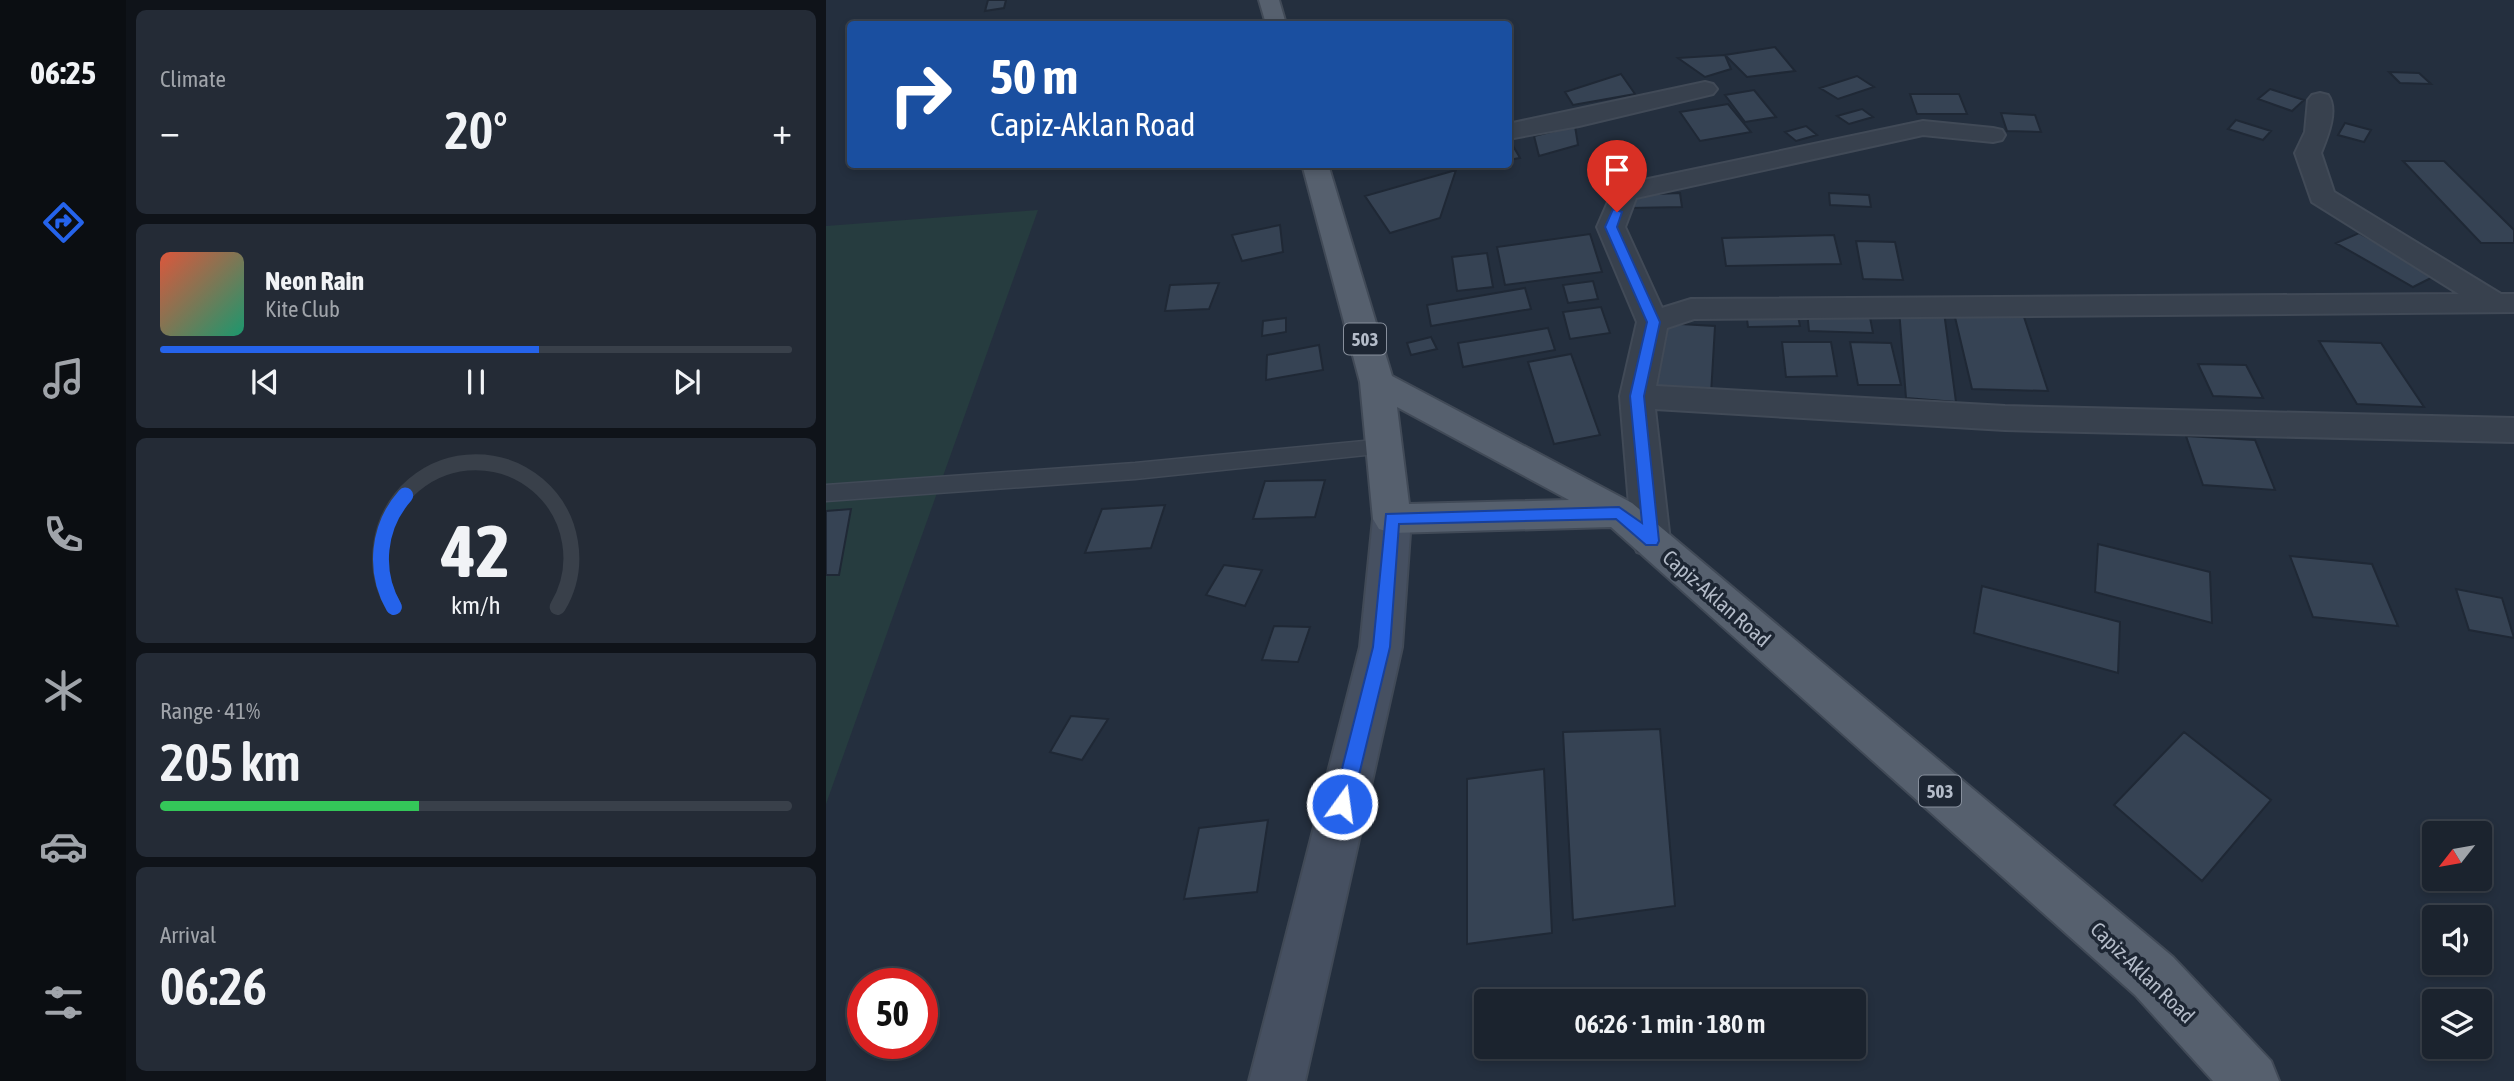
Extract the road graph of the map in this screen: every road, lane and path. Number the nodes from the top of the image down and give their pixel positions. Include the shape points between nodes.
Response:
1 (1269, 0) edge
2 (1275, 21) edge
3 (1705, 89) dead end
4 (2320, 100) dead end
5 (1512, 131) edge
6 (1993, 135) dead end
7 (1316, 168) edge
8 (2505, 303) edge
9 (1653, 322) junction
10 (1377, 382) junction
11 (1637, 396) junction
12 (2514, 430) edge
13 (1385, 446) junction
14 (826, 493) edge
15 (1392, 519) junction
16 (1635, 527) junction
17 (1277, 1081) edge
18 (2250, 1081) edge

1 - 2 main road
3 - 5 street
4 - 8 street via 2317,132 2308,153 2322,195
6 - 9 street via 1923,128 1625,192 1611,227
7 - 10 main road, 503
8 - 9 street via 1690,309
9 - 11 street
10 - 13 main road, 503
10 - 16 main road, 503
11 - 12 street via 2005,418
11 - 16 street
13 - 14 lane via 1135,471
13 - 15 main road, 503
15 - 16 main road
15 - 17 main road via 1381,647
16 - 18 main road, Capiz-Aklan Road / 503 via 2154,976

